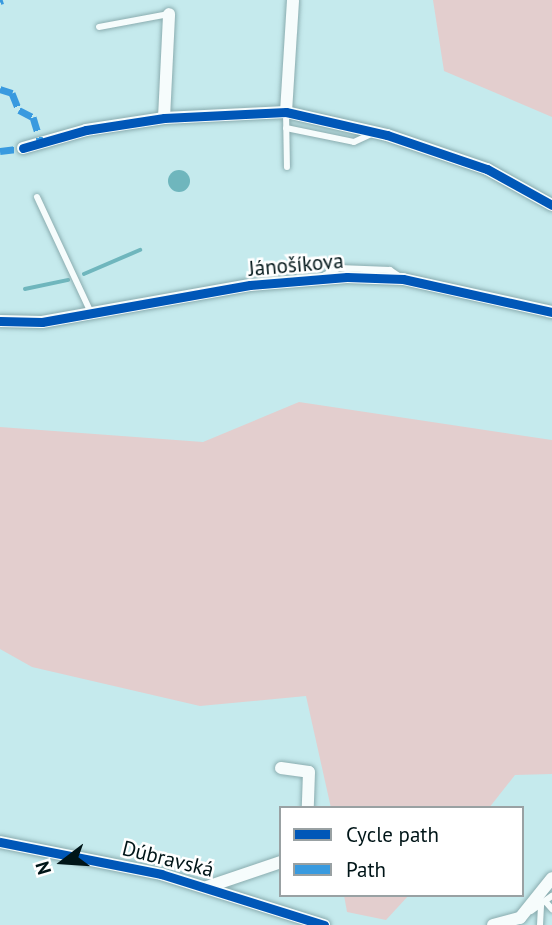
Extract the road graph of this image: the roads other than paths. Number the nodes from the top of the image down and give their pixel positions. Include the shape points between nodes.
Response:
1 (293, 0) edge
2 (169, 14) joint
3 (99, 27) dead end
4 (286, 112) junction
5 (164, 118) junction
6 (286, 128) junction
7 (376, 132) junction
8 (23, 148) dead end
9 (287, 167) dead end
10 (37, 197) dead end
11 (552, 205) edge
12 (552, 312) edge
13 (92, 315) junction
14 (0, 321) edge
15 (281, 768) dead end
16 (308, 806) edge
17 (0, 842) edge
18 (279, 863) edge
19 (552, 878) edge
20 (207, 887) junction
21 (546, 900) edge
22 (552, 909) edge
23 (521, 922) edge
24 (324, 925) edge
25 (493, 925) edge
26 (540, 925) edge

1 - 4 street
2 - 3 lane
2 - 5 street
4 - 5 street
4 - 6 lane
4 - 7 street
5 - 8 street via 86,130
6 - 7 lane via 354,142
6 - 9 lane
7 - 11 street via 487,169
10 - 13 lane
12 - 13 street, Jánošíkova via 403,279 250,285
13 - 14 street, Jánošíkova via 42,322
15 - 16 street via 309,772
17 - 20 street, Dúbravská via 42,847
18 - 20 street, Dúbravská
19 - 23 street
20 - 24 street, Dúbravská
21 - 22 lane
21 - 23 lane
21 - 26 lane
23 - 25 street

